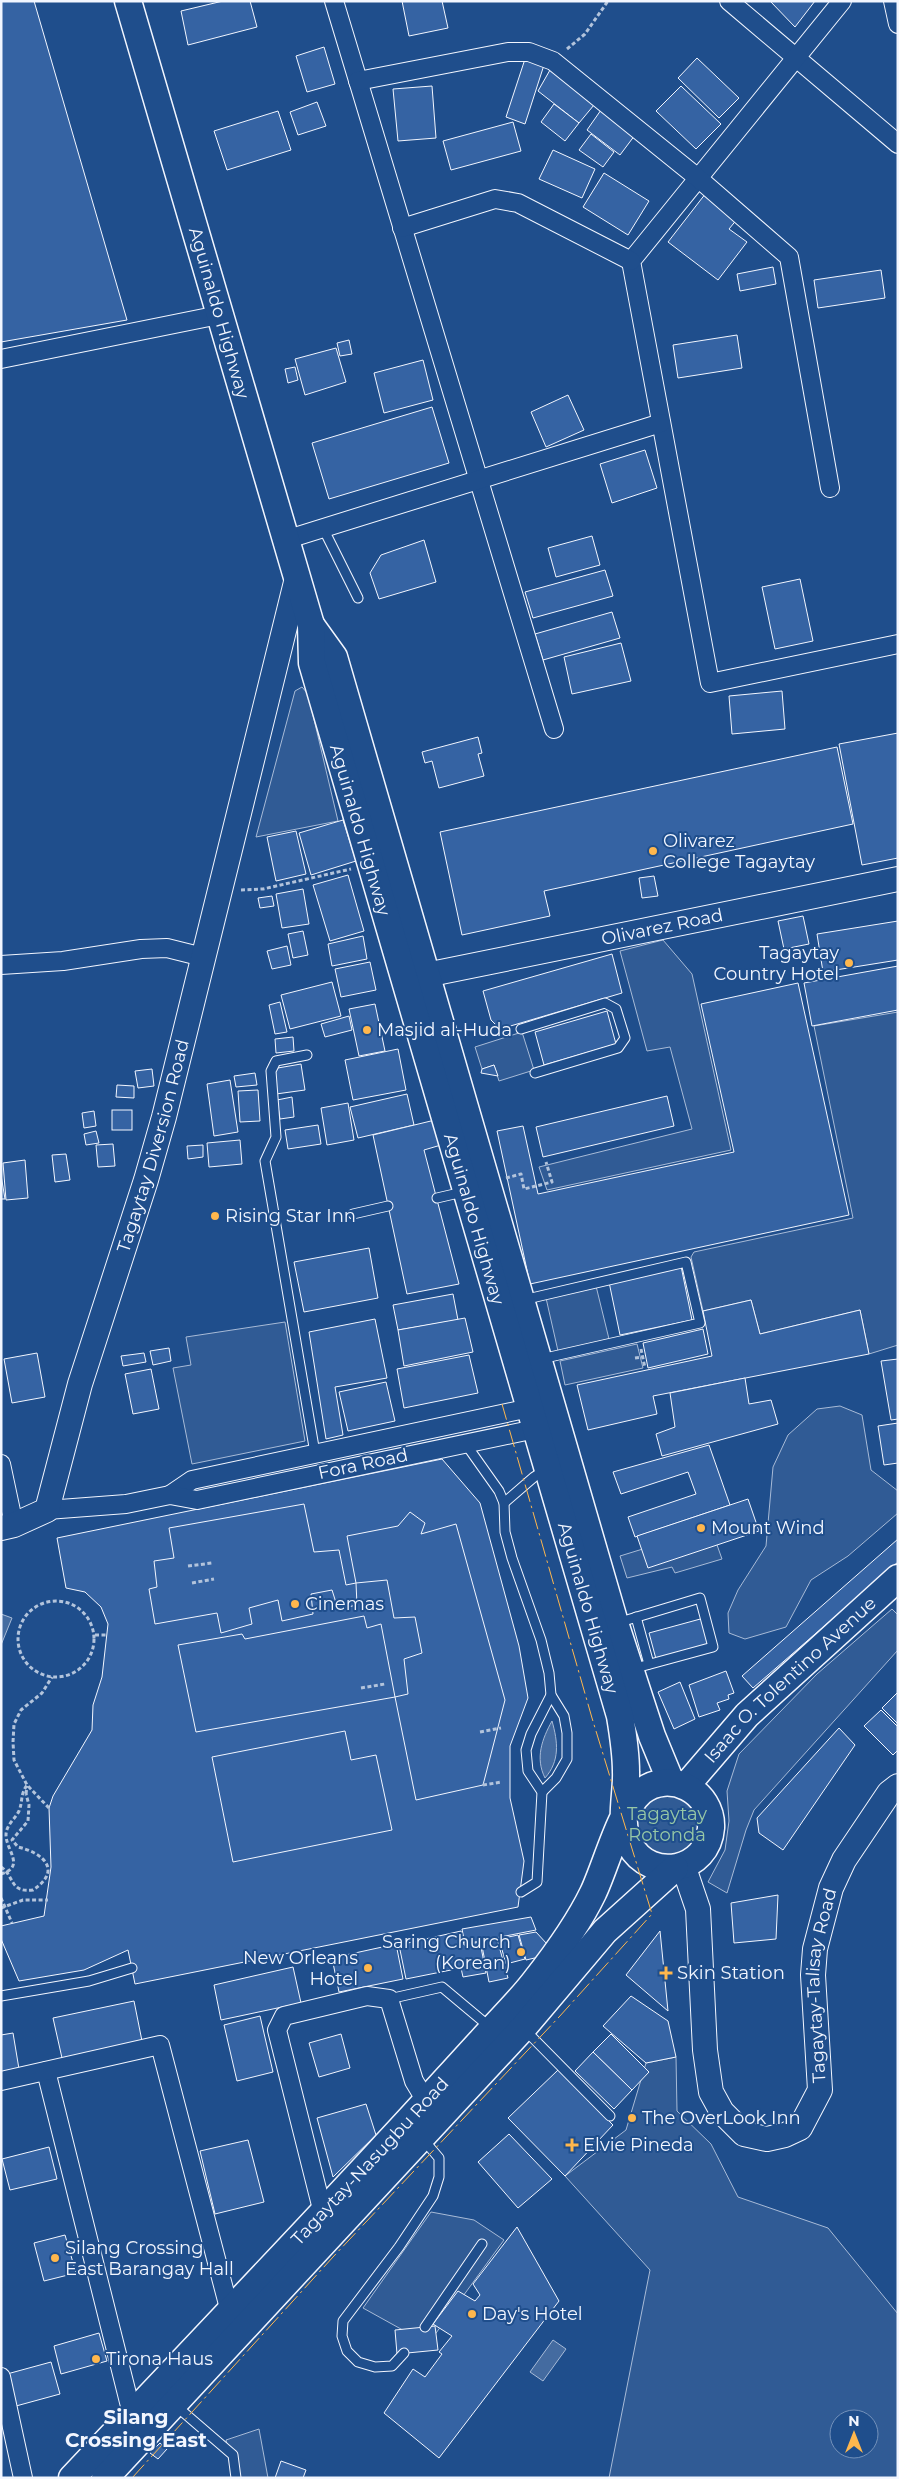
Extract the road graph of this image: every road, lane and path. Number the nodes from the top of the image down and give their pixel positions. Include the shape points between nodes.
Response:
1 (128, 1) edge
2 (334, 1) edge
3 (608, 1) edge
4 (729, 1) edge
5 (842, 1) edge
6 (893, 1) edge
7 (898, 24) edge
8 (796, 58) junction
9 (554, 62) junction
10 (358, 81) junction
11 (898, 144) edge
12 (698, 178) junction
13 (402, 228) junction
14 (631, 261) junction
15 (219, 314) junction
16 (1, 359) edge
17 (661, 423) junction
18 (478, 480) junction
19 (830, 488) dead end
20 (323, 528) junction
21 (285, 540) junction
22 (297, 578) junction
23 (358, 598) dead end
24 (311, 625) junction
25 (898, 644) edge
26 (554, 729) dead end
27 (370, 865) junction
28 (898, 879) edge
29 (221, 891) junction
30 (204, 957) junction
31 (1, 965) edge
32 (426, 975) junction
33 (521, 1029) dead end
34 (307, 1055) dead end
35 (535, 1073) dead end
36 (546, 1162) dead end
37 (507, 1178) dead end
38 (466, 1191) junction
39 (437, 1198) dead end
40 (388, 1206) dead end
41 (354, 1214) dead end
42 (521, 1301) junction
43 (640, 1344) dead end
44 (644, 1357) junction
45 (636, 1358) dead end
46 (538, 1360) junction
47 (645, 1368) dead end
48 (496, 1415) junction
49 (543, 1416) junction
50 (501, 1436) junction
51 (465, 1443) junction
52 (315, 1453) junction
53 (1, 1464) edge
54 (548, 1469) junction
55 (170, 1495) junction
56 (504, 1503) junction
57 (47, 1510) junction
58 (8, 1527) edge
59 (212, 1564) dead end
60 (188, 1566) dead end
61 (898, 1578) edge
62 (214, 1579) dead end
63 (192, 1583) dead end
64 (626, 1620) junction
65 (95, 1635) junction
66 (106, 1635) dead end
67 (639, 1667) junction
68 (52, 1677) junction
69 (385, 1684) dead end
70 (361, 1688) dead end
71 (551, 1695) junction
72 (501, 1728) dead end
73 (480, 1732) dead end
74 (502, 1782) dead end
75 (679, 1784) junction
76 (27, 1785) junction
77 (483, 1785) dead end
78 (898, 1786) edge
79 (542, 1792) junction
80 (50, 1808) dead end
81 (625, 1815) junction
82 (679, 1867) junction
83 (1, 1868) edge
84 (1, 1874) edge
85 (522, 1892) dead end
86 (1, 1898) edge
87 (48, 1900) dead end
88 (1, 1908) edge
89 (12, 1923) dead end
90 (132, 1968) dead end
91 (1, 1996) edge
92 (390, 1999) junction
93 (523, 2028) junction
94 (492, 2029) junction
95 (46, 2071) junction
96 (1, 2081) edge
97 (426, 2101) junction
98 (610, 2116) dead end
99 (422, 2138) junction
100 (323, 2213) junction
101 (482, 2244) dead end
102 (230, 2312) junction
103 (425, 2327) dead end
104 (404, 2353) dead end
105 (1, 2377) edge
106 (173, 2404) junction
107 (132, 2414) junction
108 (23, 2478) edge
109 (72, 2478) edge
110 (105, 2478) edge
111 (236, 2478) edge

1 - 15 main road, Aguinaldo Highway
2 - 10 street
3 - 9 path via 585,34
4 - 8 street
5 - 8 street
6 - 7 street
8 - 11 street
8 - 12 street
9 - 10 street via 529,52 508,52
9 - 12 street
10 - 13 street
12 - 14 street
12 - 19 street via 790,257
13 - 14 street via 495,199 518,203
13 - 18 street
14 - 17 street
15 - 16 street
15 - 21 main road, Aguinaldo Highway
17 - 18 street
17 - 25 street via 710,683
18 - 20 street
18 - 26 street
20 - 21 street
20 - 23 lane
21 - 22 main road, Aguinaldo Highway
22 - 24 main road, Aguinaldo Highway
22 - 29 street, Tagaytay Diversion Road
24 - 27 main road, Aguinaldo Highway via 312,662
24 - 32 main road, Aguinaldo Highway via 334,657
27 - 29 path via 263,889
27 - 38 main road, Aguinaldo Highway
28 - 32 street, Olivarez Road
29 - 30 street, Tagaytay Diversion Road
30 - 31 street via 167,948 141,949 63,961
30 - 57 street, Tagaytay Diversion Road via 164,1117 77,1393
32 - 42 main road, Aguinaldo Highway
33 - 35 lane via 605,1003 616,1009 624,1038 618,1048
34 - 52 lane via 276,1061 271,1070 276,1137 265,1161
36 - 37 path via 552,1182 524,1189 520,1174
38 - 39 lane
38 - 49 main road, Aguinaldo Highway
40 - 41 lane
42 - 46 main road, Aguinaldo Highway
42 - 46 lane via 686,1262 700,1323
43 - 44 path
44 - 45 path
44 - 47 path
46 - 49 main road, Aguinaldo Highway
48 - 49 street, Fora Road
48 - 50 lane
48 - 52 street, Fora Road
49 - 50 street, Fora Road
49 - 54 main road, Aguinaldo Highway
49 - 64 main road, Aguinaldo Highway
50 - 51 street, Fora Road
51 - 55 street, Fora Road via 197,1500
51 - 56 lane
52 - 55 street, Fora Road via 192,1480
53 - 58 street
54 - 56 lane
54 - 81 main road, Aguinaldo Highway via 620,1716 626,1773
55 - 57 street, Fora Road via 126,1504
56 - 71 lane via 507,1541 541,1640
57 - 58 street
59 - 60 path
61 - 75 main road, Isaac O. Tolentino Avenue via 747,1715
62 - 63 path
64 - 67 main road, Aguinaldo Highway
64 - 67 lane via 700,1598 713,1647
65 - 66 path
65 - 68 path via 92,1652 83,1666 69,1675
65 - 68 path via 92,1623 84,1613 64,1601 39,1604 29,1612 18,1633 22,1657 40,1674
67 - 75 main road, Aguinaldo Highway via 652,1736
68 - 76 path via 42,1693 21,1710 14,1724 14,1760
69 - 70 path
71 - 79 lane via 526,1750 528,1771
71 - 79 lane via 564,1716 568,1759
72 - 73 path
74 - 77 path
75 - 81 main road via 662,1782 645,1788 632,1801
75 - 82 main road via 697,1793 706,1804 711,1826 704,1851
76 - 80 path
76 - 83 path, bridge via 28,1821 12,1840 18,1848 32,1850 43,1858 47,1863 45,1878 33,1890 23,1890 13,1884
76 - 84 path via 6,1834 14,1864
78 - 82 street, Tagaytay-Talisay Road via 844,1860 831,1888 815,1949 813,1975 820,2090 800,2128 786,2135 767,2139 744,2134 722,2112 711,2092 705,2050 698,1909
79 - 85 lane via 537,1882
81 - 82 main road via 626,1835 638,1856 661,1868
81 - 94 main road, Tagaytay-Nasugbu Road via 580,1919 534,1982
82 - 93 main road, Tagaytay-Nasugbu Road via 605,1932
86 - 89 path, bridge
87 - 88 path via 23,1900
90 - 91 lane via 89,1982
92 - 94 lane via 442,1987
92 - 97 street via 414,2081
92 - 100 street via 367,1996 284,2016 277,2030
93 - 98 lane
93 - 99 main road, Tagaytay-Nasugbu Road
94 - 97 main road, Tagaytay-Nasugbu Road
95 - 96 street
95 - 102 street via 160,2045
95 - 107 street
97 - 100 main road, Tagaytay-Nasugbu Road
99 - 104 lane via 439,2158 433,2196 343,2321 342,2336 347,2351 358,2362 375,2367 392,2366
99 - 106 main road, Tagaytay-Nasugbu Road
100 - 102 main road, Tagaytay-Nasugbu Road
101 - 103 lane
102 - 107 main road, Tagaytay-Nasugbu Road
105 - 108 street
106 - 110 main road, Tagaytay-Nasugbu Road
106 - 111 lane via 233,2455
107 - 109 main road, Tagaytay-Nasugbu Road

